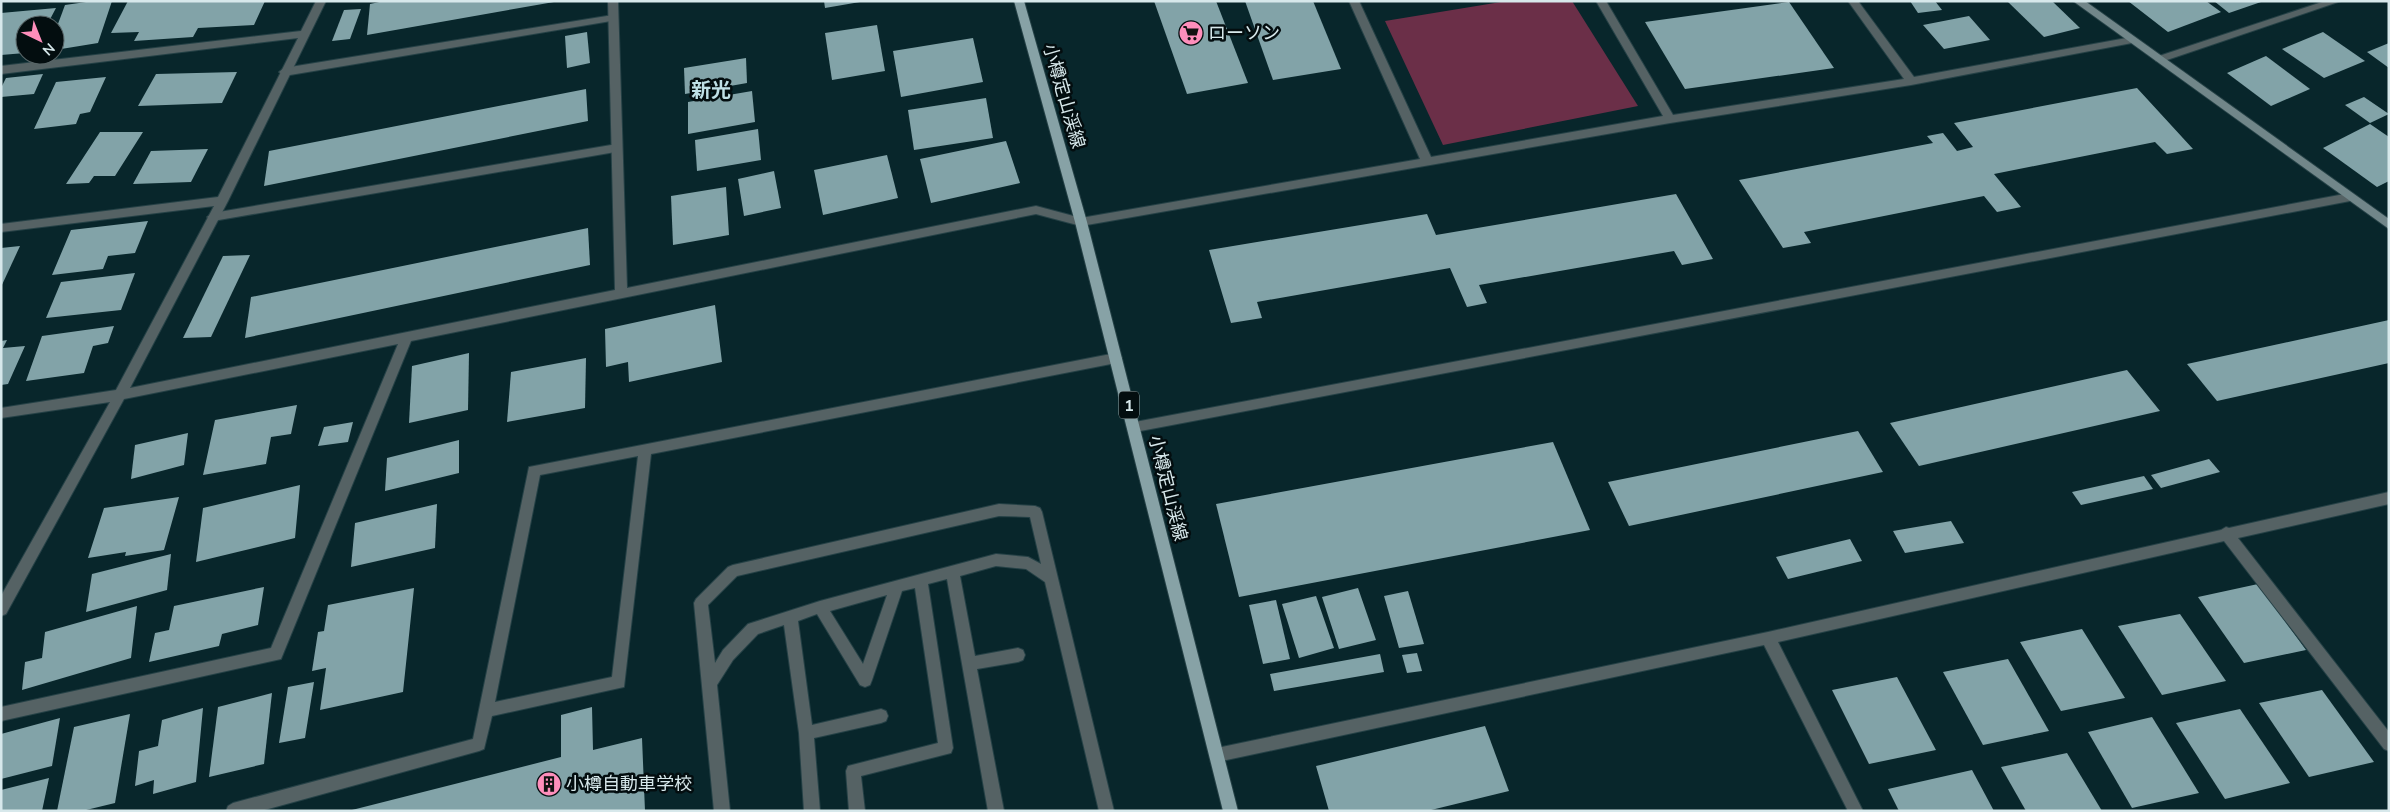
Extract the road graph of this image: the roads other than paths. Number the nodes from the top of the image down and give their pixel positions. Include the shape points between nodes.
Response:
1 (321, 1) edge
2 (613, 1) edge
3 (1019, 1) edge
4 (1354, 1) edge
5 (1601, 1) edge
6 (1853, 1) edge
7 (2078, 1) edge
8 (2336, 1) edge
9 (613, 18) junction
10 (303, 34) junction
11 (2132, 40) junction
12 (2160, 60) junction
13 (1, 70) edge
14 (284, 72) junction
15 (1911, 81) junction
16 (1670, 119) junction
17 (617, 148) junction
18 (1427, 161) junction
19 (2350, 197) junction
20 (222, 201) junction
21 (213, 217) junction
22 (2386, 221) edge
23 (1081, 222) junction
24 (1, 228) edge
25 (620, 293) junction
26 (407, 337) junction
27 (1116, 358) junction
28 (120, 395) junction
29 (1, 413) edge
30 (1135, 427) junction
31 (645, 449) junction
32 (2389, 498) edge
33 (2226, 534) junction
34 (952, 571) junction
35 (1051, 578) junction
36 (921, 580) junction
37 (897, 586) junction
38 (820, 607) junction
39 (1, 610) edge
40 (790, 616) junction
41 (1768, 638) junction
42 (1018, 656) dead end
43 (969, 664) junction
44 (710, 684) junction
45 (485, 711) junction
46 (1, 714) edge
47 (881, 716) dead end
48 (806, 733) junction
49 (2389, 744) edge
50 (1217, 755) junction
51 (1102, 810) edge
52 (233, 811) edge
53 (722, 811) edge
54 (812, 811) edge
55 (857, 811) edge
56 (996, 811) edge
57 (1231, 811) edge
58 (1856, 811) edge

1 - 10 street
2 - 9 street
3 - 23 main road, 小樽定山渓線 / 1
4 - 18 street
5 - 16 street
6 - 15 street
7 - 11 street
8 - 12 street
9 - 14 street
9 - 17 street
10 - 13 street
10 - 14 street
11 - 12 street
11 - 15 street
12 - 19 street
14 - 20 street
15 - 16 street
16 - 18 street
17 - 21 street
17 - 25 street
18 - 23 street
19 - 22 street
19 - 30 street
20 - 21 street
20 - 24 street
21 - 28 street
23 - 25 street via 1036,210
23 - 27 main road, 小樽定山渓線 / 1
25 - 26 street
26 - 28 street
26 - 46 street via 276,654
27 - 30 main road, 小樽定山渓線 / 1
27 - 31 street
28 - 29 street
28 - 39 street
30 - 50 main road, 小樽定山渓線 / 1
31 - 45 street via 534,471
31 - 45 street via 619,682
32 - 33 street
33 - 41 street
33 - 49 street
34 - 35 street via 996,560 1028,563
34 - 36 street
34 - 43 street
35 - 44 street via 1035,512 1000,510 732,571 701,603
35 - 51 street
36 - 37 street
36 - 55 street via 946,748 852,772
37 - 38 street
37 - 38 street via 865,680
38 - 40 street
40 - 44 street via 753,629 728,655
40 - 48 street
41 - 50 street
41 - 58 street
42 - 43 street
43 - 56 street
44 - 53 street
45 - 52 street via 478,744
47 - 48 street
48 - 54 street
50 - 57 main road, 小樽定山渓線 / 1

